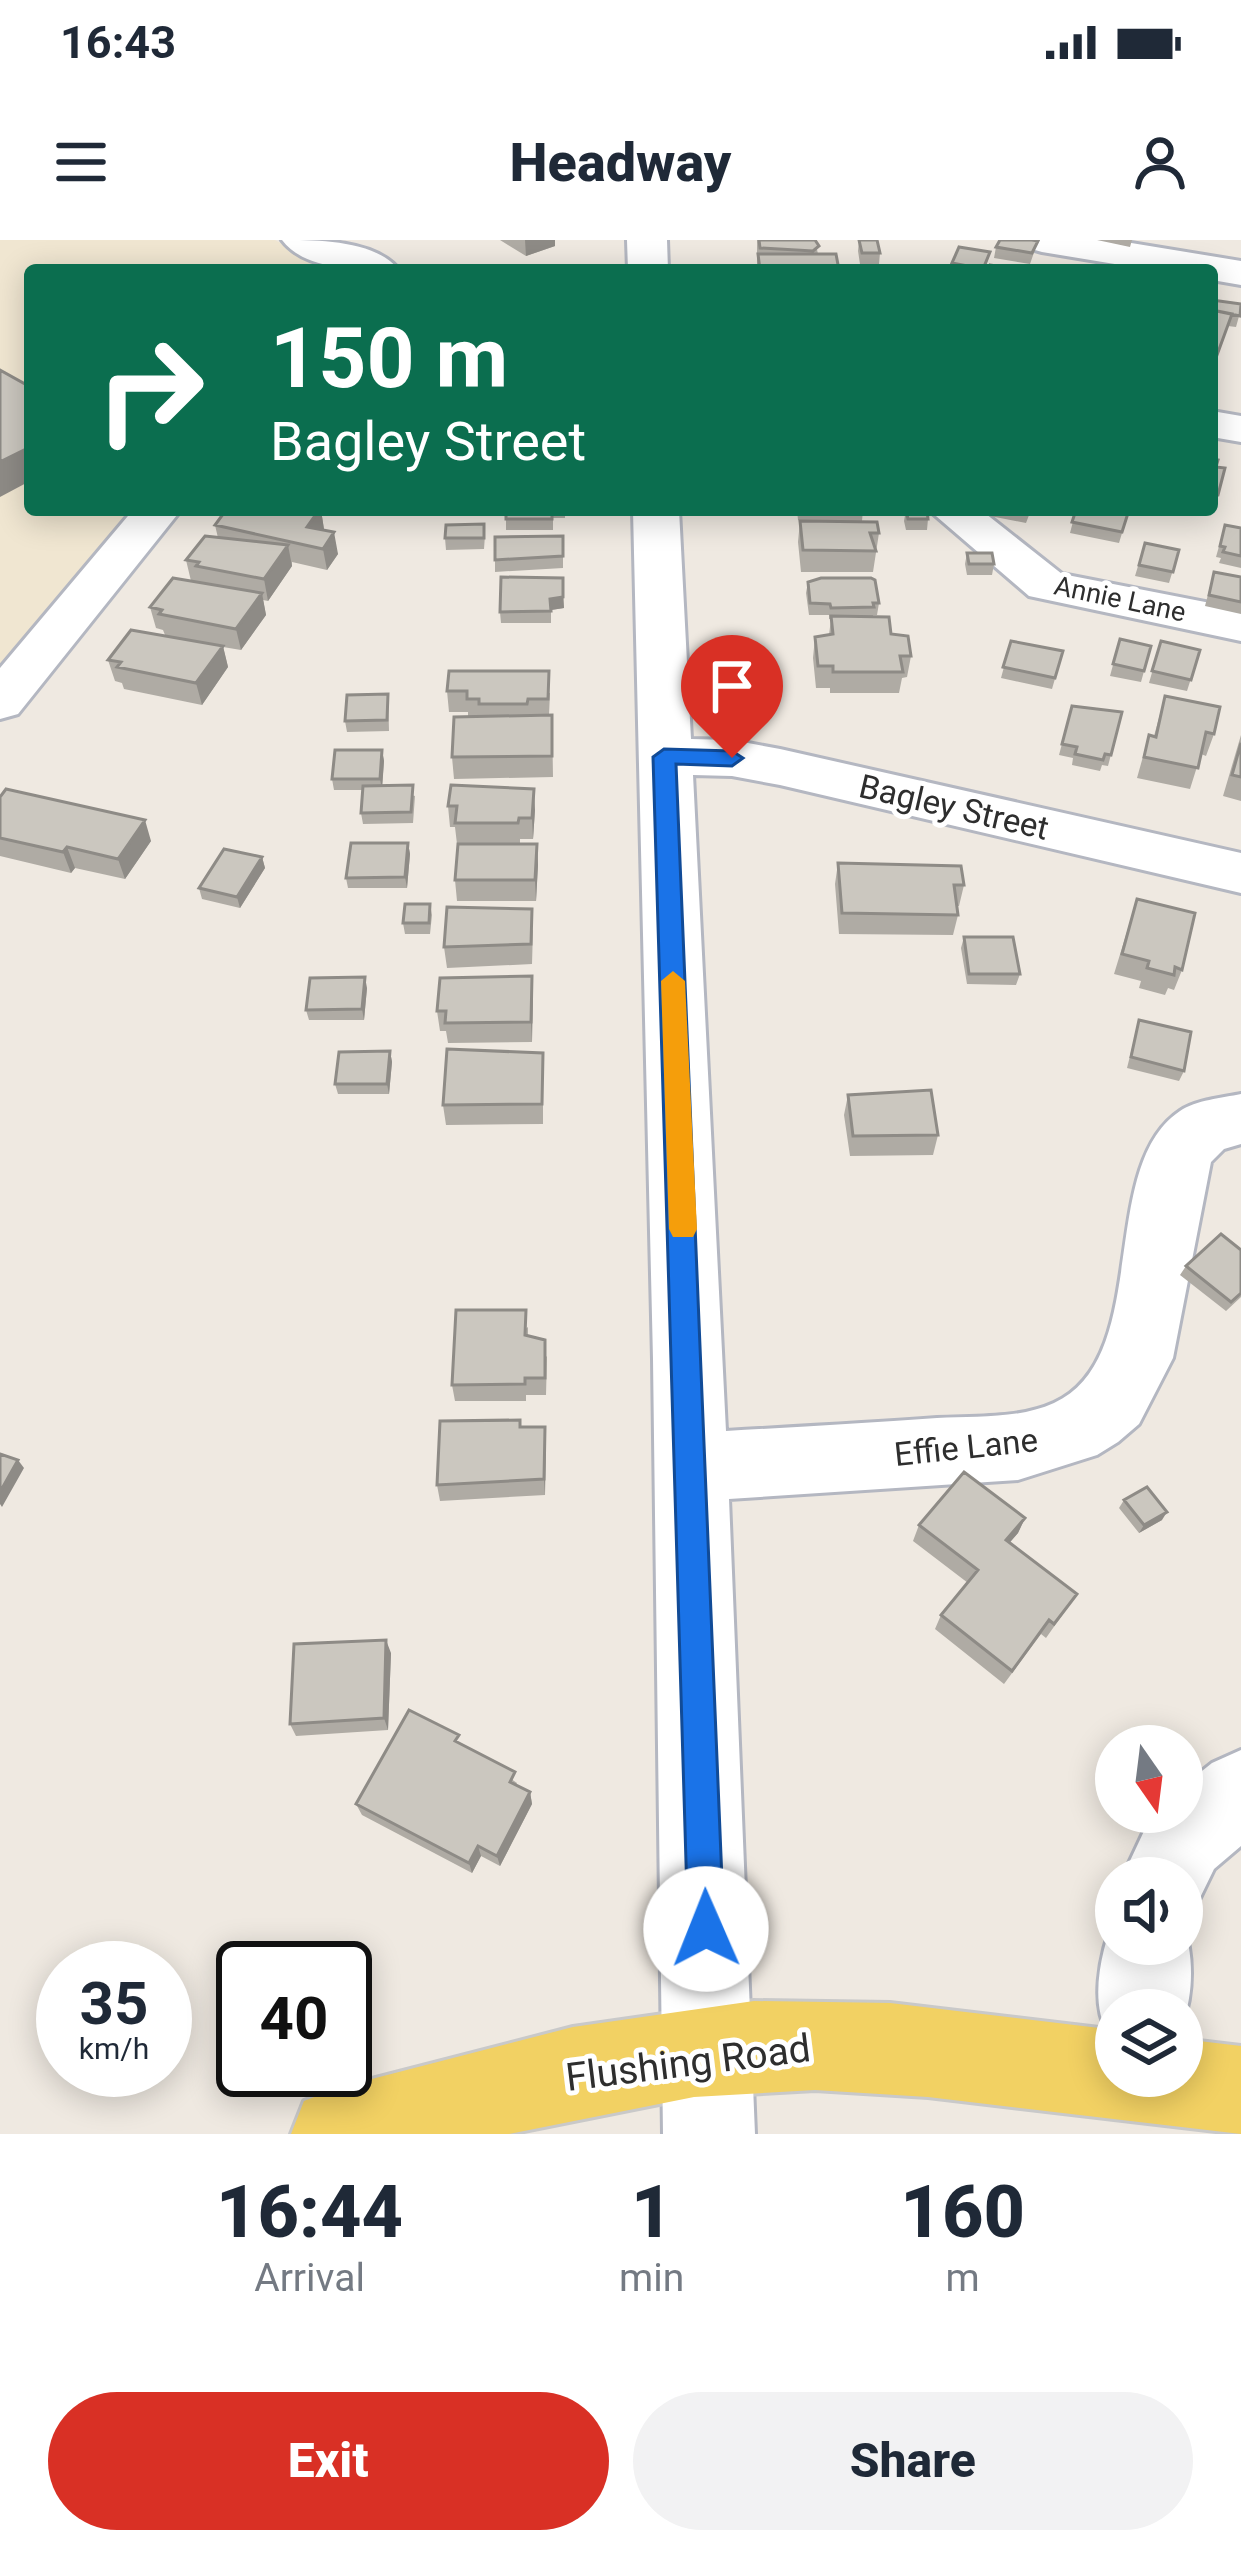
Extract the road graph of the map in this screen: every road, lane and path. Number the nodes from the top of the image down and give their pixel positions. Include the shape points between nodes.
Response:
1 (302, 240) edge
2 (1042, 240) edge
3 (352, 264) edge
4 (1187, 264) edge
5 (153, 516) edge
6 (656, 516) edge
7 (959, 516) edge
8 (1241, 625) edge
9 (0, 702) edge
10 (664, 757) junction
11 (1241, 873) edge
12 (1241, 1119) edge
13 (692, 1466) junction
14 (1241, 1792) edge
15 (1176, 1857) edge
16 (1095, 2061) edge
17 (1203, 2082) edge
18 (1241, 2092) edge
19 (709, 2093) edge
20 (337, 2134) edge

1 - 3 street
2 - 4 street
5 - 9 street
6 - 10 street
7 - 8 street, Annie Lane via 1046,586
10 - 11 street, Bagley Street via 780,766
10 - 13 street
12 - 13 street, Effie Lane via 1204,1128 1182,1149 1138,1358 1114,1401 1092,1419 1018,1447
13 - 19 street
14 - 15 street via 1197,1825
16 - 19 main road, Flushing Road via 813,2044
17 - 18 main road, Flushing Road
19 - 20 main road, Flushing Road via 530,2084

